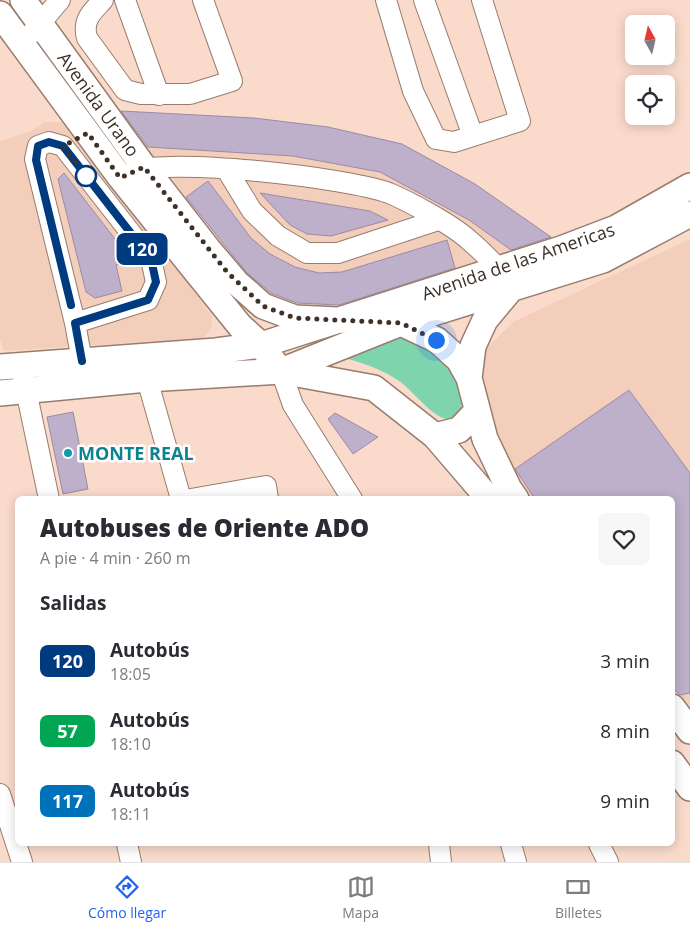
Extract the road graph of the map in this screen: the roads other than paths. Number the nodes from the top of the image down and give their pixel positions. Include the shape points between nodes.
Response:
1 (23, 0) edge
2 (60, 0) edge
3 (103, 0) edge
4 (125, 0) edge
5 (203, 0) edge
6 (386, 0) edge
7 (424, 0) edge
8 (482, 0) edge
9 (0, 14) edge
10 (40, 22) junction
11 (24, 46) junction
12 (159, 95) junction
13 (112, 121) junction
14 (88, 133) junction
15 (473, 136) junction
16 (63, 146) junction
17 (144, 167) junction
18 (194, 168) junction
19 (227, 170) junction
20 (120, 178) junction
21 (690, 186) edge
22 (163, 191) junction
23 (141, 203) junction
24 (690, 214) edge
25 (438, 220) junction
26 (505, 280) junction
27 (474, 289) junction
28 (215, 296) junction
29 (338, 321) junction
30 (75, 323) junction
31 (401, 323) junction
32 (261, 345) junction
33 (201, 352) junction
34 (82, 361) junction
35 (11, 366) edge
36 (281, 371) junction
37 (469, 378) junction
38 (147, 379) junction
39 (24, 391) junction
40 (0, 393) edge
41 (477, 411) junction
42 (435, 436) junction
43 (267, 492) edge
44 (48, 496) edge
45 (180, 496) edge
46 (224, 496) edge
47 (350, 496) edge
48 (486, 496) edge
49 (514, 496) edge
50 (675, 711) edge
51 (690, 731) edge
52 (675, 767) edge
53 (690, 788) edge
54 (0, 794) edge
55 (127, 846) edge
56 (439, 846) edge
57 (512, 846) edge
58 (600, 846) edge
59 (12, 847) edge
60 (131, 862) edge
61 (441, 862) edge
62 (516, 862) edge
63 (608, 862) edge

1 - 10 main road, Avenida Urano
2 - 10 street
3 - 12 street via 88,16 84,27 87,38 125,90
4 - 12 street
5 - 12 street via 232,81 190,94
6 - 15 street via 413,91 436,139 454,142
7 - 15 street
8 - 15 street via 520,121
9 - 11 main road, Avenida Urano
10 - 11 street
10 - 13 main road, Avenida Urano
11 - 14 main road, Avenida Urano
13 - 14 street
13 - 17 main road, Avenida Urano
14 - 16 street
14 - 20 main road, Avenida Urano
16 - 30 street via 49,142 38,146 36,160
16 - 30 street via 151,259 156,282 148,300
17 - 18 street
17 - 20 street
17 - 22 main road, Avenida Urano
18 - 19 street
18 - 22 street
19 - 25 street via 315,177 388,193
19 - 25 street via 252,211 278,236 307,253 338,253
20 - 23 main road, Avenida Urano
21 - 26 main road, Avenida de las Americas via 616,228
22 - 23 street
22 - 29 main road, Avenida Urano via 236,283 263,306 295,318
23 - 28 main road, Avenida Urano
24 - 26 main road, Avenida de las Americas via 603,260
25 - 26 street via 469,240
26 - 27 main road, Avenida de las Americas
26 - 37 main road via 473,346
27 - 29 main road, Avenida de las Americas
27 - 31 main road, Avenida de las Americas
28 - 32 main road, Avenida Urano
28 - 33 main road via 222,315 222,331
29 - 31 main road, Avenida Urano
29 - 32 main road, Avenida de las Americas
30 - 34 street
31 - 36 main road, Avenida de las Americas
31 - 37 main road via 436,340 459,360
32 - 33 main road, Avenida de las Americas
32 - 36 main road, Avenida Urano
33 - 34 main road, Avenida de las Americas
34 - 35 main road, Avenida de las Americas
35 - 39 street
36 - 38 main road
36 - 42 main road via 374,388
36 - 47 street via 293,405
37 - 41 main road
38 - 39 main road
38 - 45 street
39 - 40 main road
39 - 44 street
41 - 42 main road via 460,430
41 - 49 main road via 485,440
42 - 48 main road
43 - 46 street
50 - 51 main road
52 - 53 main road
54 - 59 street
55 - 60 street
56 - 61 street
57 - 62 street
58 - 63 street

